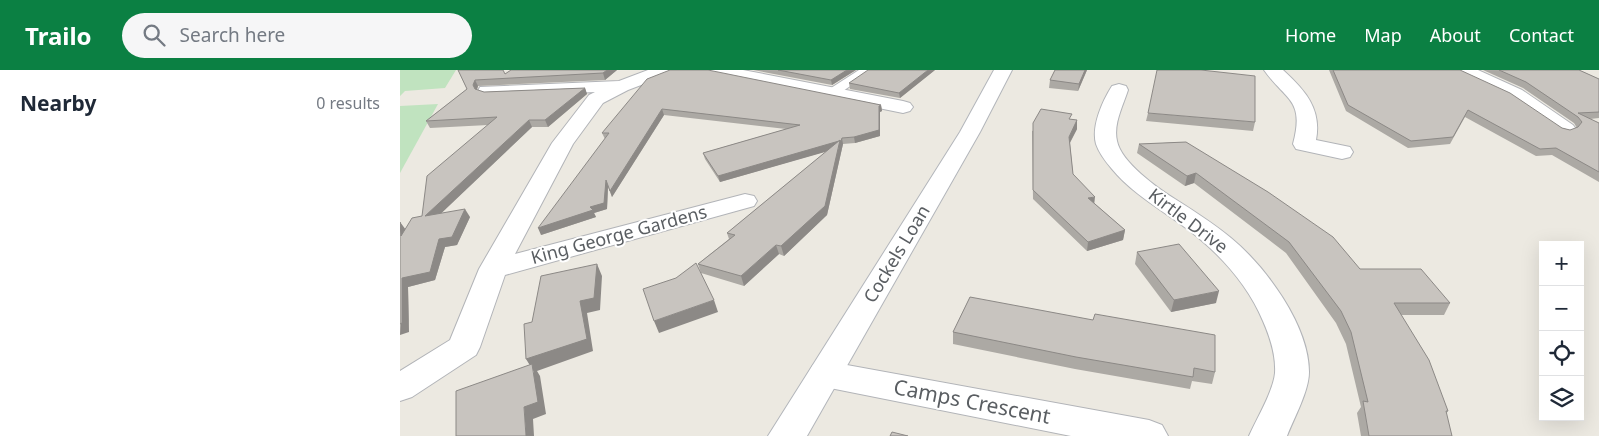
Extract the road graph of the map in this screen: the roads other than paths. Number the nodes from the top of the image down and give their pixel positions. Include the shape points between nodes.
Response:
1 (664, 70) edge
2 (716, 70) edge
3 (867, 70) edge
4 (1003, 70) edge
5 (1273, 70) edge
6 (1464, 70) edge
7 (622, 86) junction
8 (1118, 90) dead end
9 (487, 91) edge
10 (832, 93) junction
11 (903, 107) dead end
12 (1566, 128) edge
13 (1342, 152) dead end
14 (745, 201) dead end
15 (493, 269) junction
16 (825, 374) junction
17 (400, 388) edge
18 (788, 436) edge
19 (1149, 436) edge
20 (1268, 436) edge

1 - 7 street
2 - 10 street
3 - 10 lane
4 - 16 street, Cockels Loan via 970,132
5 - 13 street via 1305,105 1307,134 1304,144
6 - 12 street via 1515,94
7 - 9 street
7 - 15 street via 596,99 563,143
8 - 20 street, Kirtle Drive via 1107,122 1106,141 1111,152 1129,176 1153,197 1210,234 1241,262 1276,316 1289,348 1292,374
10 - 11 street
14 - 15 street, King George Gardens
15 - 17 street via 464,347
16 - 18 street, Cockels Loan
16 - 19 street, Camps Crescent

